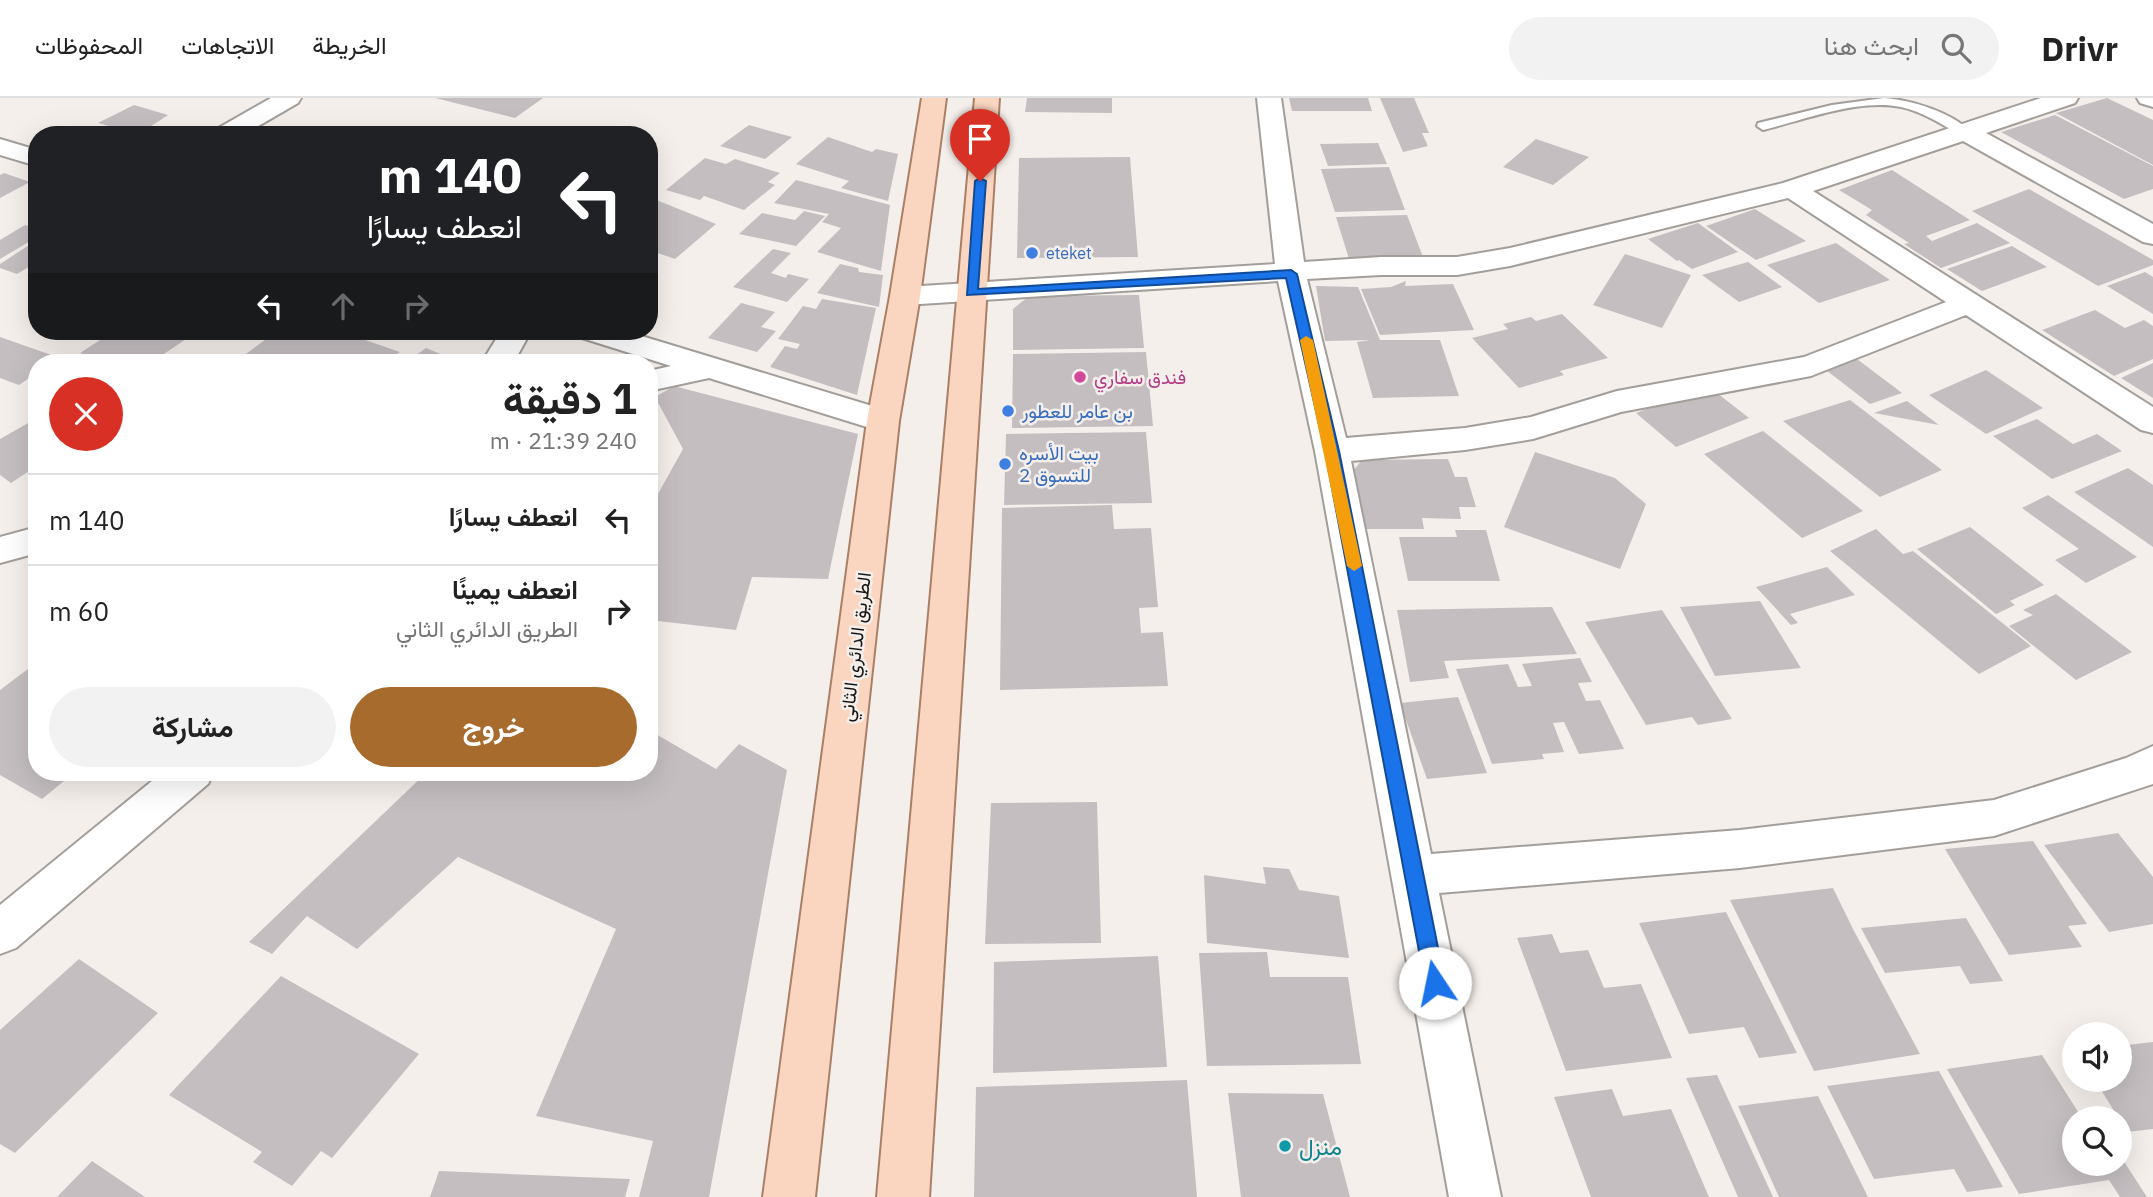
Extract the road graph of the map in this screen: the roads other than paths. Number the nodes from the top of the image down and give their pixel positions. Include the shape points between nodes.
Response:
1 (289, 98) edge
2 (933, 98) edge
3 (987, 98) edge
4 (1269, 98) edge
5 (2066, 98) edge
6 (240, 126) edge
7 (1763, 126) dead end
8 (1964, 131) junction
9 (0, 147) edge
10 (28, 155) edge
11 (1792, 189) junction
12 (2153, 236) edge
13 (1291, 274) junction
14 (972, 293) junction
15 (905, 296) junction
16 (1967, 304) junction
17 (623, 340) edge
18 (714, 367) junction
19 (658, 380) edge
20 (883, 421) junction
21 (2153, 422) edge
22 (1332, 451) junction
23 (28, 542) edge
24 (0, 550) edge
25 (2153, 763) edge
26 (182, 781) edge
27 (1415, 875) junction
28 (0, 933) edge
29 (789, 1197) edge
30 (903, 1197) edge
31 (1475, 1197) edge

1 - 6 street
2 - 15 main road, الطريق الدائري الثاني
3 - 14 main road
4 - 13 street
5 - 8 street
7 - 8 lane via 1868,101 1921,109
8 - 11 street
8 - 12 street
9 - 10 street
11 - 13 street via 1457,266 1381,266
11 - 16 street
13 - 14 street
13 - 22 street
14 - 15 street
14 - 30 main road
15 - 20 main road, الطريق الدائري الثاني
16 - 21 street
16 - 22 street via 1811,366 1617,402 1533,428
17 - 18 street
18 - 19 street
18 - 20 street
20 - 29 main road, الطريق الدائري الثاني
22 - 27 street
23 - 24 street
25 - 27 street via 1994,818 1740,849
26 - 28 street
27 - 31 street

